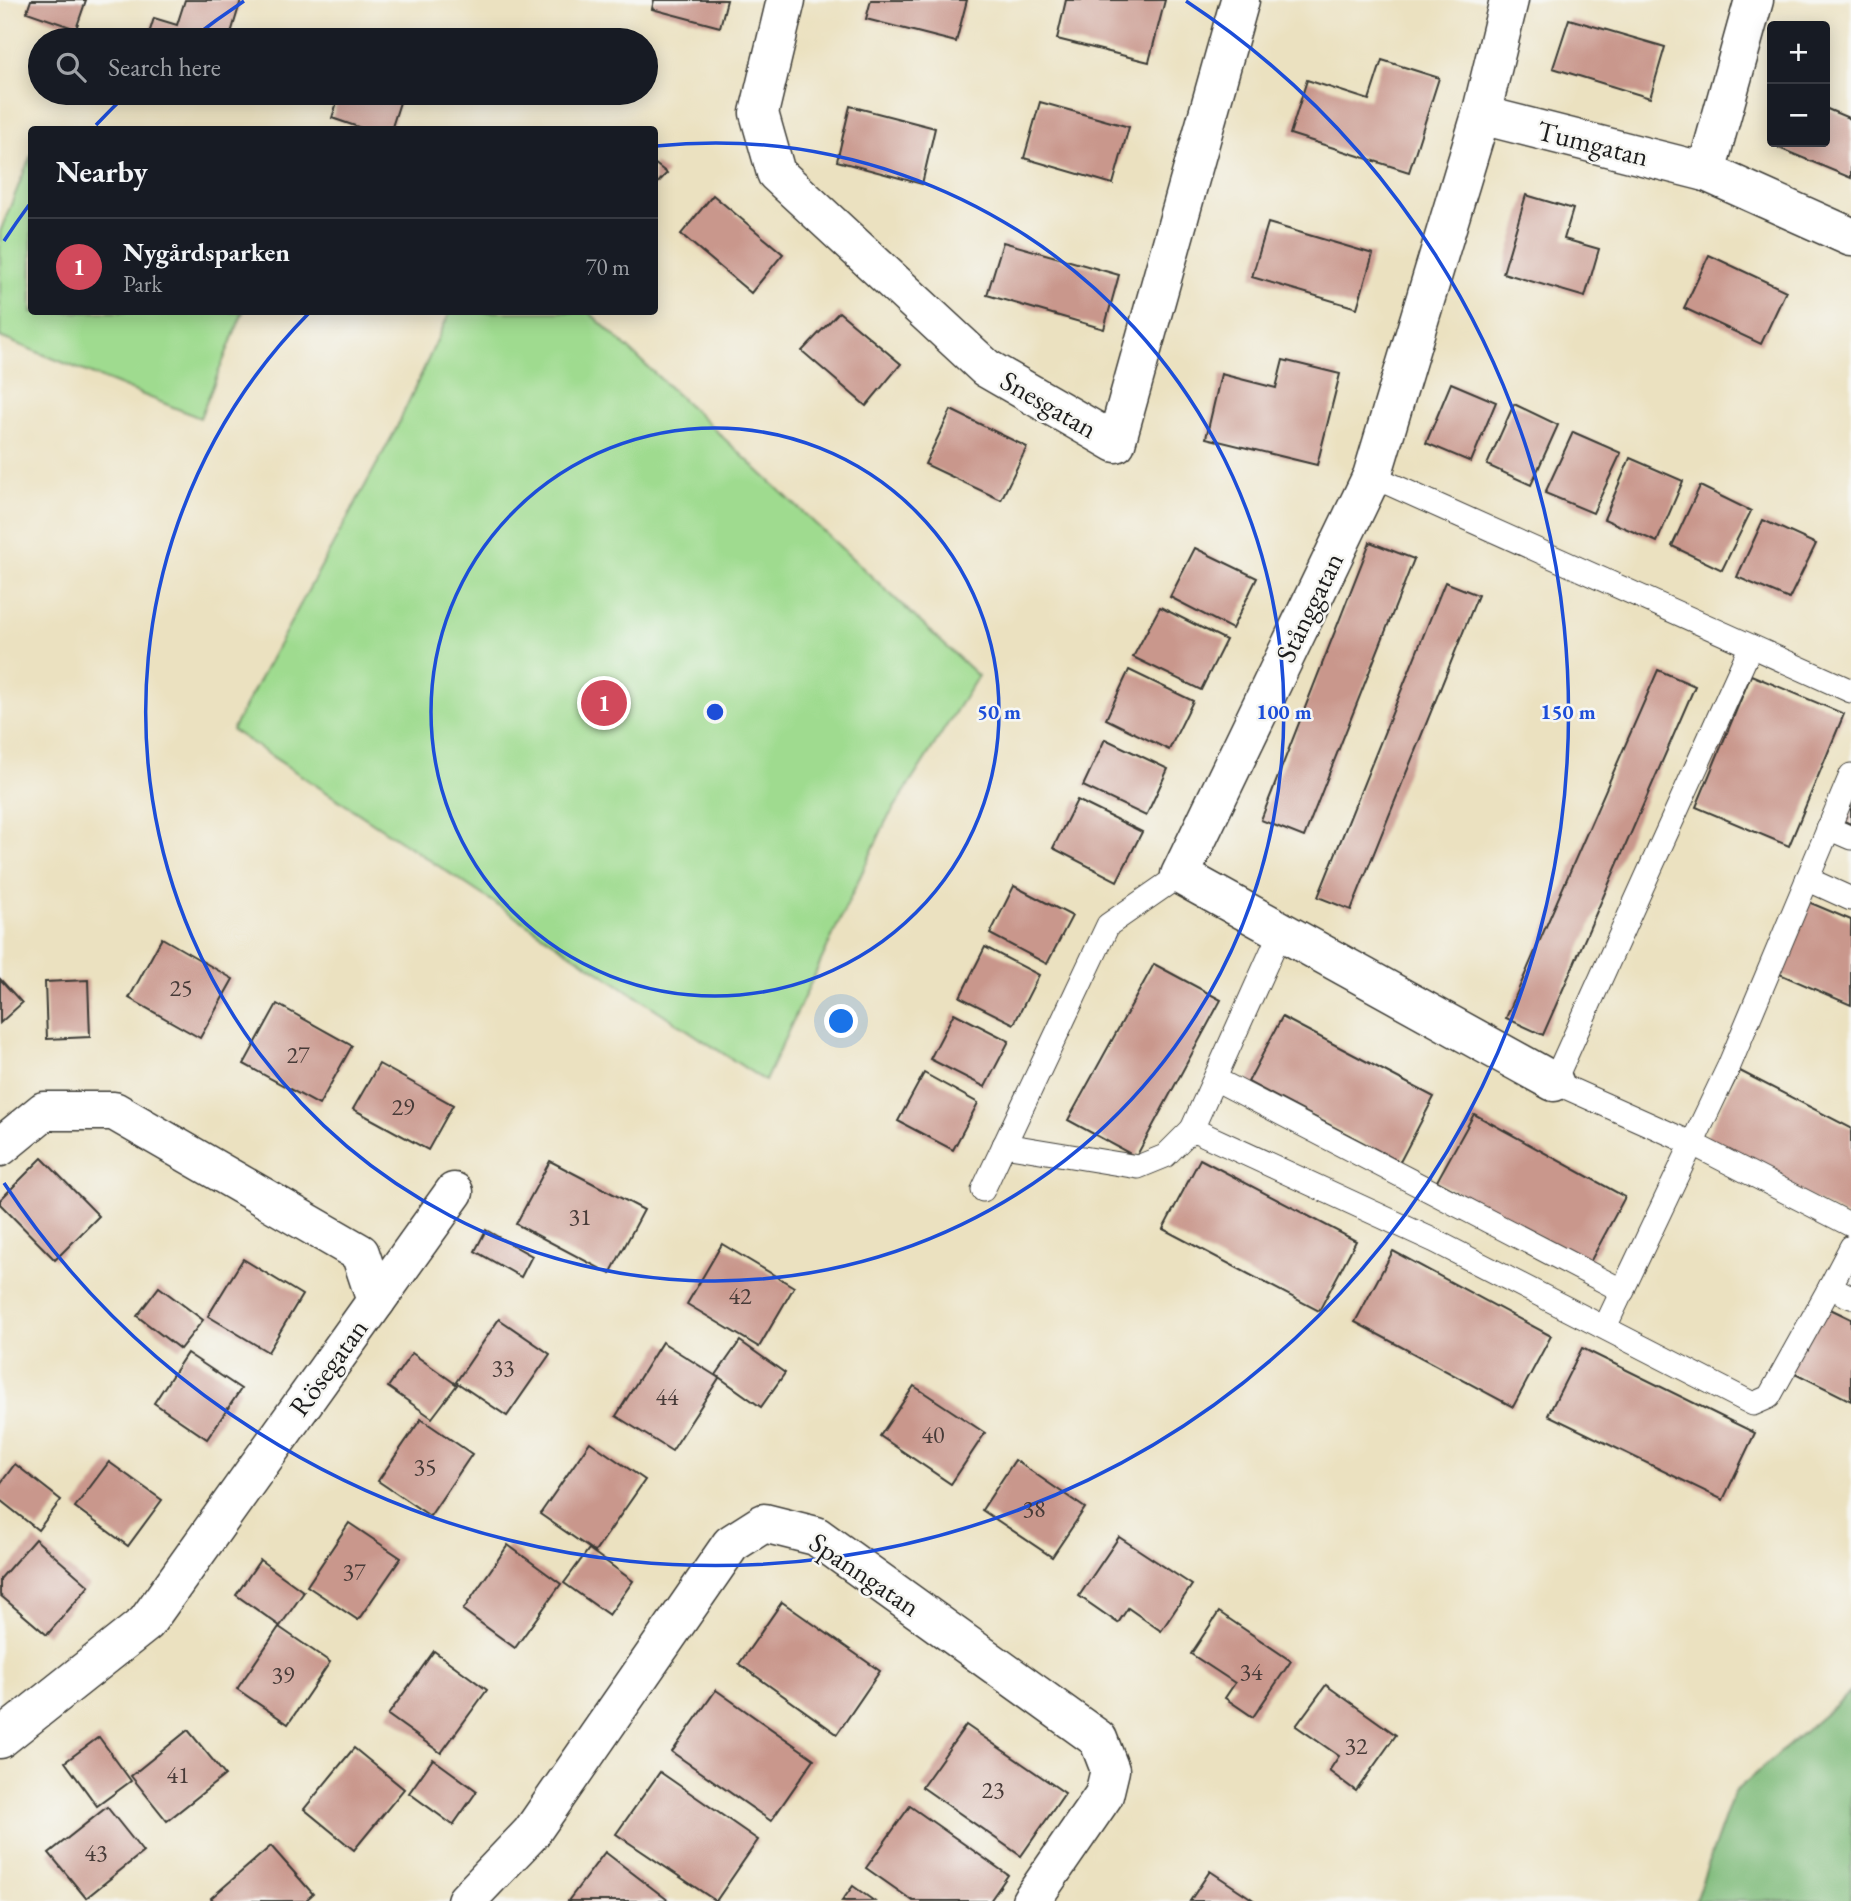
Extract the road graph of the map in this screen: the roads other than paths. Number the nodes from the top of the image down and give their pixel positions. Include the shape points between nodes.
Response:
1 (786, 0) edge
2 (1240, 0) edge
3 (1509, 0) edge
4 (1754, 0) edge
5 (1481, 115) junction
6 (1706, 172) junction
7 (1851, 237) edge
8 (1372, 476) junction
9 (1750, 648) junction
10 (1851, 691) edge
11 (1851, 775) edge
12 (1828, 828) junction
13 (1851, 838) edge
14 (1180, 875) junction
15 (1807, 879) junction
16 (1851, 899) edge
17 (1281, 931) junction
18 (1215, 1079) junction
19 (1555, 1082) junction
20 (1192, 1129) junction
21 (1693, 1144) junction
22 (1004, 1145) junction
23 (0, 1146) edge
24 (983, 1190) dead end
25 (454, 1192) dead end
26 (1851, 1225) edge
27 (1851, 1247) edge
28 (1830, 1287) junction
29 (1623, 1291) junction
30 (1851, 1297) edge
31 (376, 1301) junction
32 (1605, 1327) junction
33 (0, 1739) edge
34 (466, 1901) edge
35 (1031, 1901) edge

1 - 2 street, Snesgatan via 759,113 776,173 986,368 1116,443
3 - 5 street, Stånggatan
4 - 6 street
5 - 6 street, Tumgatan
5 - 8 street, Stånggatan
6 - 7 street, Tumgatan
8 - 9 lane
8 - 14 street, Stånggatan
9 - 10 lane
9 - 19 lane
11 - 12 lane
12 - 13 lane
12 - 15 lane
14 - 17 street
14 - 22 lane via 1108,925
15 - 16 lane
15 - 21 lane
17 - 18 lane
17 - 19 street
18 - 20 lane
18 - 29 lane
19 - 21 lane
20 - 22 lane via 1165,1156 1138,1167
20 - 32 lane via 1435,1241
21 - 26 lane
21 - 29 lane
22 - 24 lane
23 - 31 street, Rösegatan via 44,1111 114,1111 360,1253
25 - 31 street
27 - 28 lane
28 - 30 lane
28 - 32 lane via 1769,1397 1753,1404
29 - 32 lane
31 - 33 street, Rösegatan via 146,1623
34 - 35 street, Spanngatan via 531,1833 731,1544 764,1522 816,1536 1098,1739 1110,1770 1104,1795

